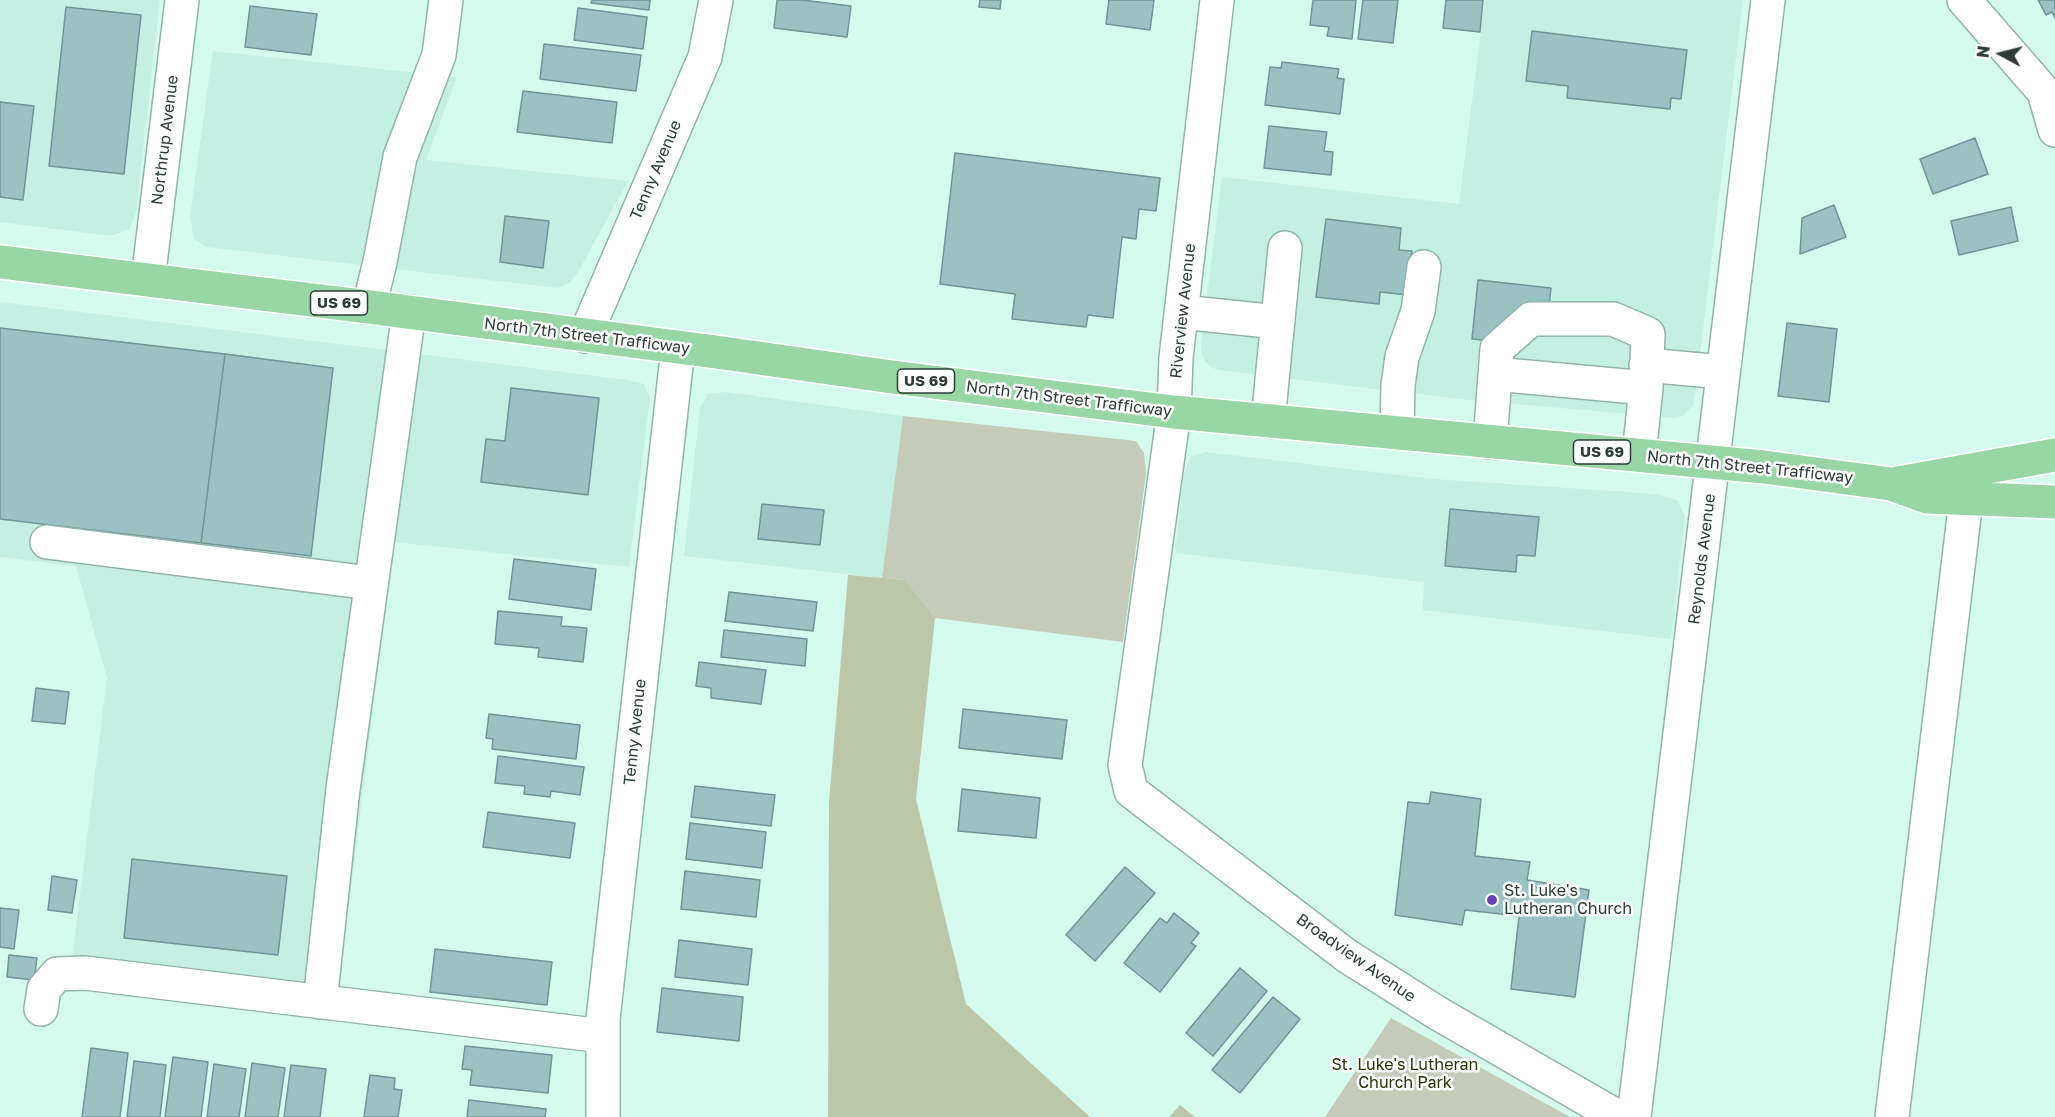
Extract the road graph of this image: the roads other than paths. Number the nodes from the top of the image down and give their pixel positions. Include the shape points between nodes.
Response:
1 (182, 0) edge
2 (446, 0) edge
3 (716, 0) edge
4 (1217, 0) edge
5 (1768, 0) edge
6 (1964, 0) edge
7 (2050, 94) edge
8 (2055, 130) edge
9 (1285, 248) dead end
10 (0, 262) edge
11 (1424, 267) dead end
12 (148, 280) junction
13 (369, 307) junction
14 (409, 312) junction
15 (1181, 312) junction
16 (1278, 322) junction
17 (585, 336) junction
18 (678, 348) junction
19 (1724, 372) junction
20 (1495, 374) junction
21 (1646, 376) junction
22 (1174, 412) junction
23 (1268, 421) junction
24 (1397, 432) junction
25 (1490, 442) junction
26 (1639, 455) junction
27 (2055, 455) edge
28 (1714, 462) junction
29 (1891, 484) junction
30 (1966, 500) junction
31 (2055, 502) edge
32 (47, 542) dead end
33 (370, 584) junction
34 (1125, 765) joint
35 (320, 1002) junction
36 (41, 1009) dead end
37 (603, 1036) junction
38 (603, 1117) edge
39 (1618, 1117) edge
40 (1634, 1117) edge
41 (1892, 1117) edge

1 - 12 street, Northrup Avenue
2 - 13 street via 439,55 400,157
3 - 17 street, Tenny Avenue via 705,57
4 - 15 street, Riverview Avenue
5 - 19 street, Reynolds Avenue
6 - 7 street
7 - 8 street
9 - 16 street
10 - 12 main road, North 7th Street Trafficway / US 69
11 - 24 street via 1418,311 1402,357
12 - 13 main road, North 7th Street Trafficway / US 69
13 - 14 main road, North 7th Street Trafficway / US 69
14 - 17 main road, North 7th Street Trafficway / US 69
14 - 33 street
15 - 16 street
15 - 22 street, Riverview Avenue
16 - 23 street
17 - 18 main road, North 7th Street Trafficway / US 69
18 - 22 main road, North 7th Street Trafficway / US 69
18 - 37 street, Tenny Avenue
19 - 21 street
19 - 28 street, Reynolds Avenue
20 - 21 street
20 - 21 street via 1497,349 1531,319 1613,319 1648,334
20 - 25 street
21 - 26 street
22 - 23 main road, North 7th Street Trafficway / US 69
22 - 34 street, Riverview Avenue
23 - 24 main road, North 7th Street Trafficway / US 69
24 - 25 main road, North 7th Street Trafficway / US 69
25 - 26 main road, North 7th Street Trafficway / US 69
26 - 28 main road, North 7th Street Trafficway / US 69
27 - 29 main road, North 7th Street Trafficway / US 69
28 - 29 main road, North 7th Street Trafficway / US 69
28 - 40 street, Reynolds Avenue
29 - 30 main road, North 7th Street Trafficway / US 69 via 1927,497
30 - 31 main road, North 7th Street Trafficway / US 69
30 - 41 street
32 - 33 street
33 - 35 street
34 - 39 street, Broadview Avenue via 1131,791 1347,956
35 - 36 street via 85,973 57,974 44,989
35 - 37 street
37 - 38 street, Tenny Avenue

